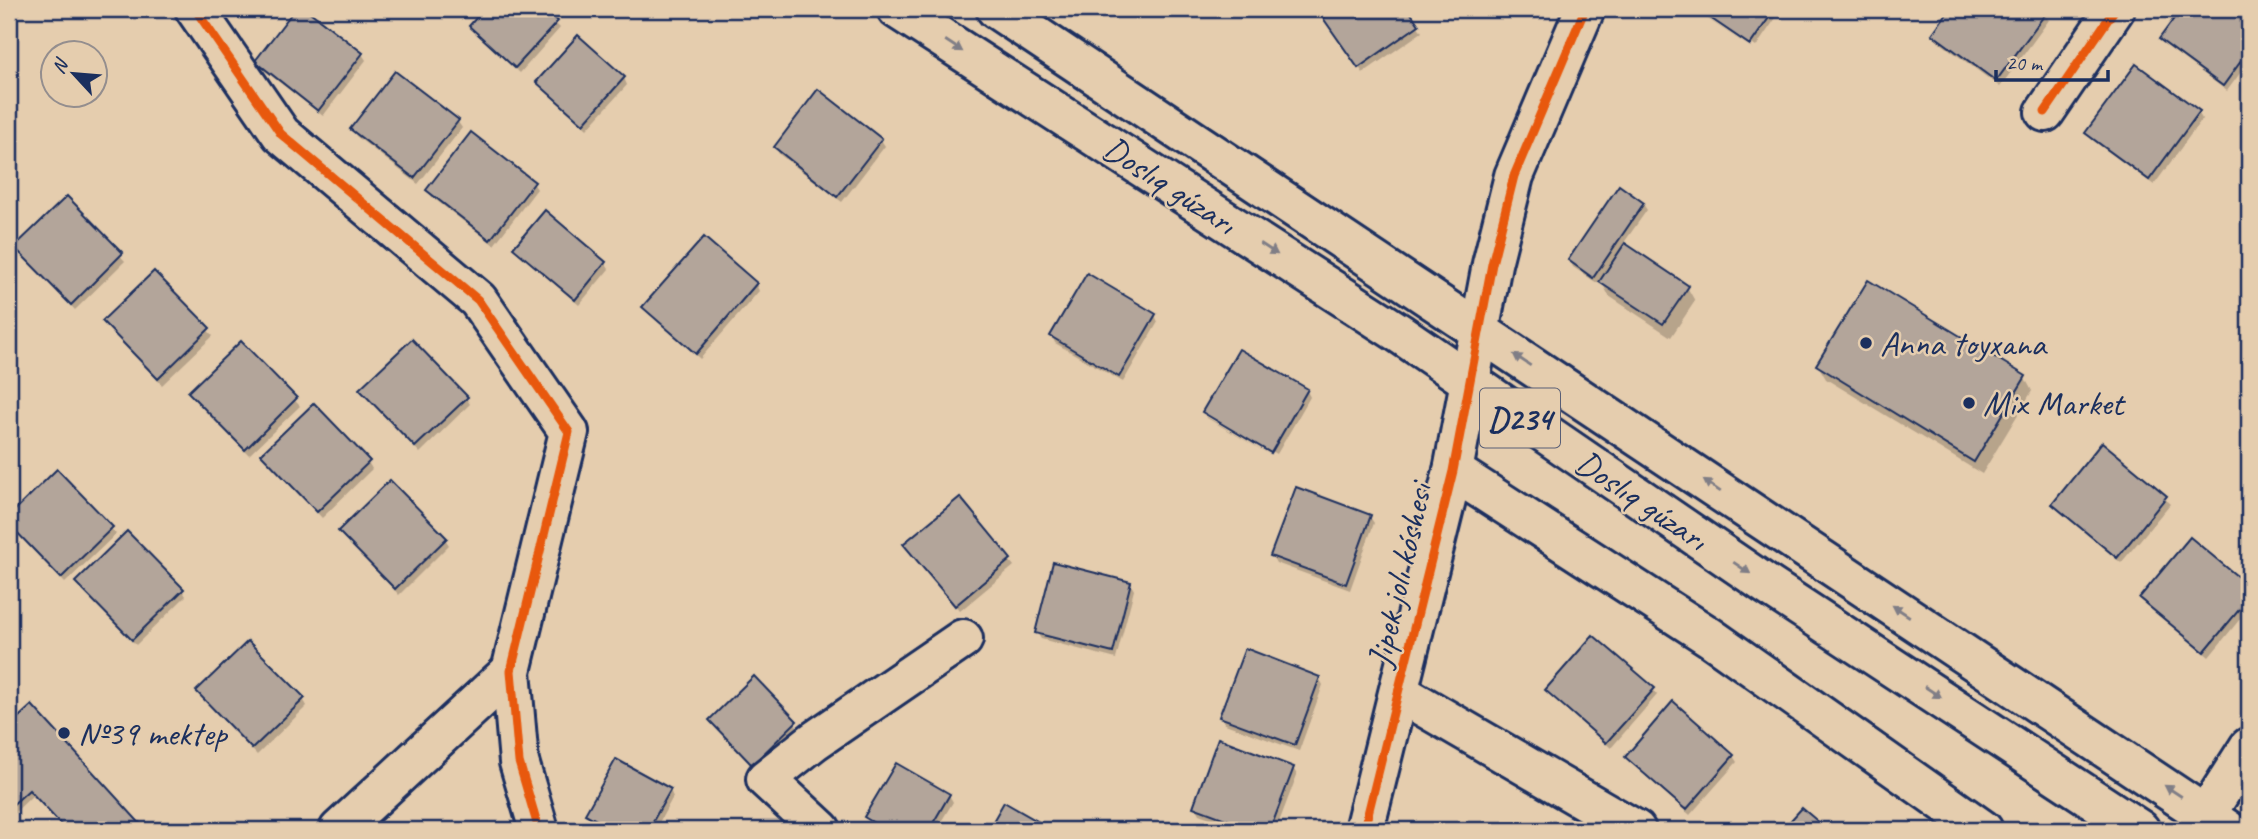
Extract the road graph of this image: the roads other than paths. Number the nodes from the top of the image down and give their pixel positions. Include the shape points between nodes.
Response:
1 (194, 9) edge
2 (897, 9) edge
3 (996, 9) edge
4 (1586, 9) edge
5 (2115, 9) edge
6 (2045, 112) dead end
7 (1480, 331) junction
8 (1469, 384) junction
9 (1452, 471) junction
10 (964, 639) dead end
11 (511, 671) junction
12 (1399, 693) junction
13 (2249, 747) edge
14 (2218, 822) edge
15 (339, 830) edge
16 (540, 830) edge
17 (821, 830) edge
18 (1364, 830) edge
19 (1636, 830) edge
20 (1983, 830) edge
21 (2140, 830) edge

1 - 11 main road via 281,134 478,300 569,432
2 -> 8 main road, Doslıq gúzarı / D234 via 1399,332
3 - 7 main road, Doslıq gúzarı / D234
4 - 7 main road, Jipek jolı kóshesi via 1514,176
5 - 6 main road
7 - 8 main road, Jipek jolı kóshesi
14 -> 7 main road, Doslıq gúzarı / D234
8 - 9 main road, Jipek jolı kóshesi
8 -> 21 main road, Doslıq gúzarı / D234
9 - 12 main road, Jipek jolı kóshesi
9 - 20 main road via 1710,637
10 - 17 main road via 766,779
11 - 15 main road
11 - 16 main road via 519,762
12 - 18 main road, Jipek jolı kóshesi
12 - 19 main road
13 - 14 main road

